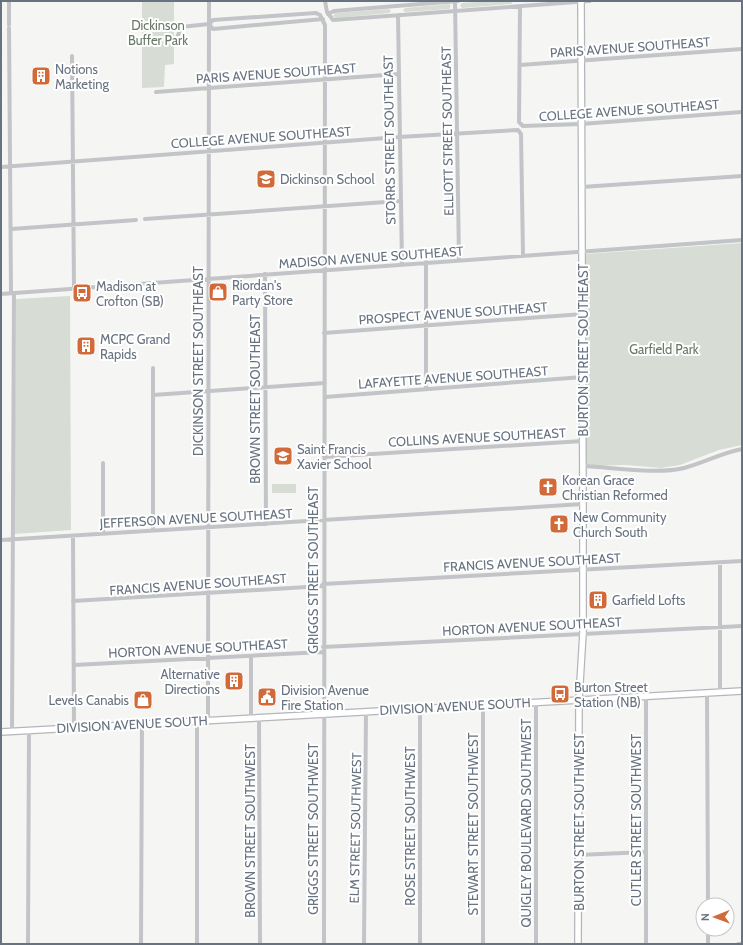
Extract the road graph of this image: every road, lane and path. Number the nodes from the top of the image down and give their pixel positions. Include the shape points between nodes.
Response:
1 (9, 1) edge
2 (209, 1) edge
3 (325, 1) edge
4 (456, 1) edge
5 (581, 1) edge
6 (590, 1) edge
7 (520, 6) junction
8 (455, 11) junction
9 (328, 14) junction
10 (398, 15) junction
11 (323, 19) junction
12 (209, 24) junction
13 (177, 38) dead end
14 (742, 49) edge
15 (72, 56) dead end
16 (581, 60) junction
17 (520, 65) junction
18 (398, 74) junction
19 (325, 80) junction
20 (208, 88) junction
21 (156, 92) dead end
22 (742, 112) edge
23 (581, 124) junction
24 (457, 133) junction
25 (399, 136) junction
26 (325, 142) junction
27 (208, 152) junction
28 (73, 162) junction
29 (1, 167) edge
30 (10, 167) junction
31 (742, 176) edge
32 (582, 187) junction
33 (400, 201) junction
34 (325, 207) junction
35 (209, 215) junction
36 (145, 219) dead end
37 (136, 220) dead end
38 (73, 224) junction
39 (11, 229) junction
40 (742, 240) edge
41 (582, 251) junction
42 (523, 255) junction
43 (459, 260) junction
44 (426, 262) junction
45 (402, 264) junction
46 (325, 270) junction
47 (266, 274) junction
48 (207, 278) junction
49 (74, 288) junction
50 (13, 293) junction
51 (1, 294) edge
52 (583, 314) junction
53 (425, 325) junction
54 (324, 333) junction
55 (153, 368) dead end
56 (583, 377) junction
57 (324, 383) junction
58 (265, 388) junction
59 (426, 389) junction
60 (208, 391) junction
61 (153, 395) junction
62 (325, 397) junction
63 (583, 441) junction
64 (742, 450) edge
65 (324, 457) junction
66 (103, 463) dead end
67 (583, 466) junction
68 (583, 504) junction
69 (323, 521) junction
70 (266, 524) junction
71 (207, 528) junction
72 (153, 531) junction
73 (103, 534) junction
74 (73, 536) junction
75 (12, 539) junction
76 (1, 540) edge
77 (742, 561) edge
78 (720, 563) junction
79 (583, 569) junction
80 (323, 585) junction
81 (207, 593) junction
82 (73, 601) junction
83 (742, 626) edge
84 (719, 628) junction
85 (583, 633) junction
86 (323, 650) junction
87 (251, 656) junction
88 (208, 658) junction
89 (74, 664) junction
90 (742, 691) edge
91 (720, 693) junction
92 (707, 694) junction
93 (646, 696) junction
94 (579, 699) junction
95 (536, 702) junction
96 (483, 705) junction
97 (420, 708) junction
98 (366, 711) junction
99 (323, 714) junction
100 (259, 717) junction
101 (251, 718) junction
102 (208, 720) junction
103 (197, 721) junction
104 (142, 724) junction
105 (74, 727) junction
106 (29, 730) junction
107 (12, 731) junction
108 (1, 732) edge
109 (646, 852) junction
110 (578, 855) junction
111 (708, 897) edge
112 (28, 944) edge
113 (141, 944) edge
114 (197, 944) edge
115 (260, 944) edge
116 (324, 944) edge
117 (364, 944) edge
118 (420, 944) edge
119 (483, 944) edge
120 (536, 944) edge
121 (578, 944) edge
122 (646, 944) edge
123 (738, 944) edge
124 (742, 944) edge

1 - 30 street
2 - 12 street, DICKINSON STREET SOUTHEAST
3 - 9 street
4 - 8 street, ELLIOTT STREET SOUTHEAST
4 - 9 street via 334,11
5 - 6 street
5 - 7 street
5 - 16 main road, BURTON STREET SOUTHEAST
7 - 8 street
7 - 17 street
8 - 10 street
8 - 24 street, ELLIOTT STREET SOUTHEAST
9 - 10 street via 333,20
10 - 18 street, STORRS STREET SOUTHEAST
11 - 12 street via 213,29
11 - 12 street via 316,13 213,20
11 - 19 street, GRIGGS STREET SOUTHEAST
12 - 13 street via 181,27
12 - 20 street, DICKINSON STREET SOUTHEAST
14 - 16 street, PARIS AVENUE SOUTHEAST
15 - 28 street
16 - 17 street, PARIS AVENUE SOUTHEAST
16 - 23 main road, BURTON STREET SOUTHEAST
17 - 23 street, COLLEGE AVENUE SOUTHEAST via 519,122 526,127
18 - 19 street, PARIS AVENUE SOUTHEAST
18 - 25 street, STORRS STREET SOUTHEAST
19 - 20 street, PARIS AVENUE SOUTHEAST
19 - 26 street, GRIGGS STREET SOUTHEAST
20 - 21 street, PARIS AVENUE SOUTHEAST
20 - 27 street, DICKINSON STREET SOUTHEAST
22 - 23 street, COLLEGE AVENUE SOUTHEAST
23 - 32 main road, BURTON STREET SOUTHEAST
24 - 25 street, COLLEGE AVENUE SOUTHEAST
24 - 42 street, COLLEGE AVENUE SOUTHEAST via 516,130 521,134
24 - 43 street, ELLIOTT STREET SOUTHEAST
25 - 26 street, COLLEGE AVENUE SOUTHEAST
25 - 33 street, STORRS STREET SOUTHEAST
26 - 27 street, COLLEGE AVENUE SOUTHEAST
26 - 34 street, GRIGGS STREET SOUTHEAST
27 - 28 street, COLLEGE AVENUE SOUTHEAST
27 - 35 street, DICKINSON STREET SOUTHEAST
28 - 30 street, COLLEGE AVENUE SOUTHEAST
28 - 38 street
29 - 30 street, COLLEGE AVENUE SOUTHEAST
30 - 39 street
31 - 32 street
32 - 41 main road, BURTON STREET SOUTHEAST
33 - 34 street
33 - 45 street, STORRS STREET SOUTHEAST
34 - 35 street
34 - 46 street, GRIGGS STREET SOUTHEAST
35 - 36 street
35 - 48 street, DICKINSON STREET SOUTHEAST
37 - 38 street
38 - 39 street
38 - 49 street
39 - 50 street
40 - 41 street, MADISON AVENUE SOUTHEAST
41 - 42 street, MADISON AVENUE SOUTHEAST
41 - 52 main road, BURTON STREET SOUTHEAST
42 - 43 street, MADISON AVENUE SOUTHEAST
43 - 44 street, MADISON AVENUE SOUTHEAST
44 - 45 street, MADISON AVENUE SOUTHEAST
44 - 53 street
45 - 46 street, MADISON AVENUE SOUTHEAST
46 - 47 street, MADISON AVENUE SOUTHEAST
46 - 54 street, GRIGGS STREET SOUTHEAST
47 - 48 street, MADISON AVENUE SOUTHEAST
47 - 58 street, BROWN STREET SOUTHEAST
48 - 49 street, MADISON AVENUE SOUTHEAST
48 - 60 street, DICKINSON STREET SOUTHEAST
49 - 50 street, MADISON AVENUE SOUTHEAST
50 - 51 street, MADISON AVENUE SOUTHEAST
50 - 75 street
52 - 53 street, PROSPECT AVENUE SOUTHEAST
52 - 56 main road, BURTON STREET SOUTHEAST
53 - 54 street, PROSPECT AVENUE SOUTHEAST
53 - 59 street
54 - 57 street, GRIGGS STREET SOUTHEAST
55 - 61 street
56 - 59 street, LAFAYETTE AVENUE SOUTHEAST
56 - 63 main road, BURTON STREET SOUTHEAST
57 - 58 street
57 - 62 street, GRIGGS STREET SOUTHEAST
58 - 60 street
58 - 70 street, BROWN STREET SOUTHEAST
59 - 62 street, LAFAYETTE AVENUE SOUTHEAST
60 - 61 street
60 - 71 street, DICKINSON STREET SOUTHEAST
61 - 72 street
62 - 65 street, GRIGGS STREET SOUTHEAST
63 - 65 street, COLLINS AVENUE SOUTHEAST
63 - 67 main road, BURTON STREET SOUTHEAST
64 - 67 street via 724,453 684,468 662,471
65 - 69 street, GRIGGS STREET SOUTHEAST
66 - 73 street
67 - 68 main road, BURTON STREET SOUTHEAST
68 - 69 street, JEFFERSON AVENUE SOUTHEAST
68 - 79 main road, BURTON STREET SOUTHEAST
69 - 70 street, JEFFERSON AVENUE SOUTHEAST
69 - 80 street, GRIGGS STREET SOUTHEAST
70 - 71 street, JEFFERSON AVENUE SOUTHEAST
71 - 72 street, JEFFERSON AVENUE SOUTHEAST
71 - 81 street, DICKINSON STREET SOUTHEAST
72 - 73 street, JEFFERSON AVENUE SOUTHEAST
73 - 74 street, JEFFERSON AVENUE SOUTHEAST
74 - 75 street, JEFFERSON AVENUE SOUTHEAST
74 - 82 street
75 - 76 street, JEFFERSON AVENUE SOUTHEAST
75 - 107 street
77 - 78 street, FRANCIS AVENUE SOUTHEAST
78 - 79 street, FRANCIS AVENUE SOUTHEAST
78 - 84 street
79 - 80 street, FRANCIS AVENUE SOUTHEAST
79 - 85 main road, BURTON STREET SOUTHEAST
80 - 81 street, FRANCIS AVENUE SOUTHEAST
80 - 86 street, GRIGGS STREET SOUTHEAST
81 - 82 street, FRANCIS AVENUE SOUTHEAST
81 - 88 street, DICKINSON STREET SOUTHEAST
82 - 89 street
83 - 84 street, HORTON AVENUE SOUTHEAST
84 - 85 street, HORTON AVENUE SOUTHEAST
84 - 91 street
85 - 86 street, HORTON AVENUE SOUTHEAST
85 - 94 main road, BURTON STREET SOUTHEAST
86 - 87 street, HORTON AVENUE SOUTHEAST
86 - 99 street, GRIGGS STREET SOUTHEAST
87 - 88 street, HORTON AVENUE SOUTHEAST
87 - 101 street
88 - 89 street, HORTON AVENUE SOUTHEAST
88 - 102 street, DICKINSON STREET SOUTHEAST
89 - 105 street
90 - 91 main road, DIVISION AVENUE SOUTH
91 - 92 main road, DIVISION AVENUE SOUTH
92 - 93 main road, DIVISION AVENUE SOUTH
92 - 111 street
93 - 94 main road, DIVISION AVENUE SOUTH
93 - 109 street, CUTLER STREET SOUTHWEST
94 - 95 main road, DIVISION AVENUE SOUTH
94 - 110 main road, BURTON STREET SOUTHWEST
95 - 96 main road, DIVISION AVENUE SOUTH
95 - 120 street, QUIGLEY BOULEVARD SOUTHWEST
96 - 97 main road, DIVISION AVENUE SOUTH
96 - 119 street, STEWART STREET SOUTHWEST
97 - 98 main road, DIVISION AVENUE SOUTH
97 - 118 street, ROSE STREET SOUTHWEST
98 - 99 main road, DIVISION AVENUE SOUTH
98 - 117 street, ELM STREET SOUTHWEST
99 - 100 main road, DIVISION AVENUE SOUTH
99 - 116 street, GRIGGS STREET SOUTHWEST
100 - 101 main road, DIVISION AVENUE SOUTH
100 - 115 street, BROWN STREET SOUTHWEST
101 - 102 main road, DIVISION AVENUE SOUTH
102 - 103 main road, DIVISION AVENUE SOUTH
103 - 104 main road, DIVISION AVENUE SOUTH
103 - 114 street
104 - 105 main road, DIVISION AVENUE SOUTH
104 - 113 street
105 - 106 main road, DIVISION AVENUE SOUTH
106 - 107 main road, DIVISION AVENUE SOUTH
106 - 112 street
107 - 108 main road, DIVISION AVENUE SOUTH
109 - 110 street
109 - 122 street, CUTLER STREET SOUTHWEST
110 - 121 main road, BURTON STREET SOUTHWEST
123 - 124 street

